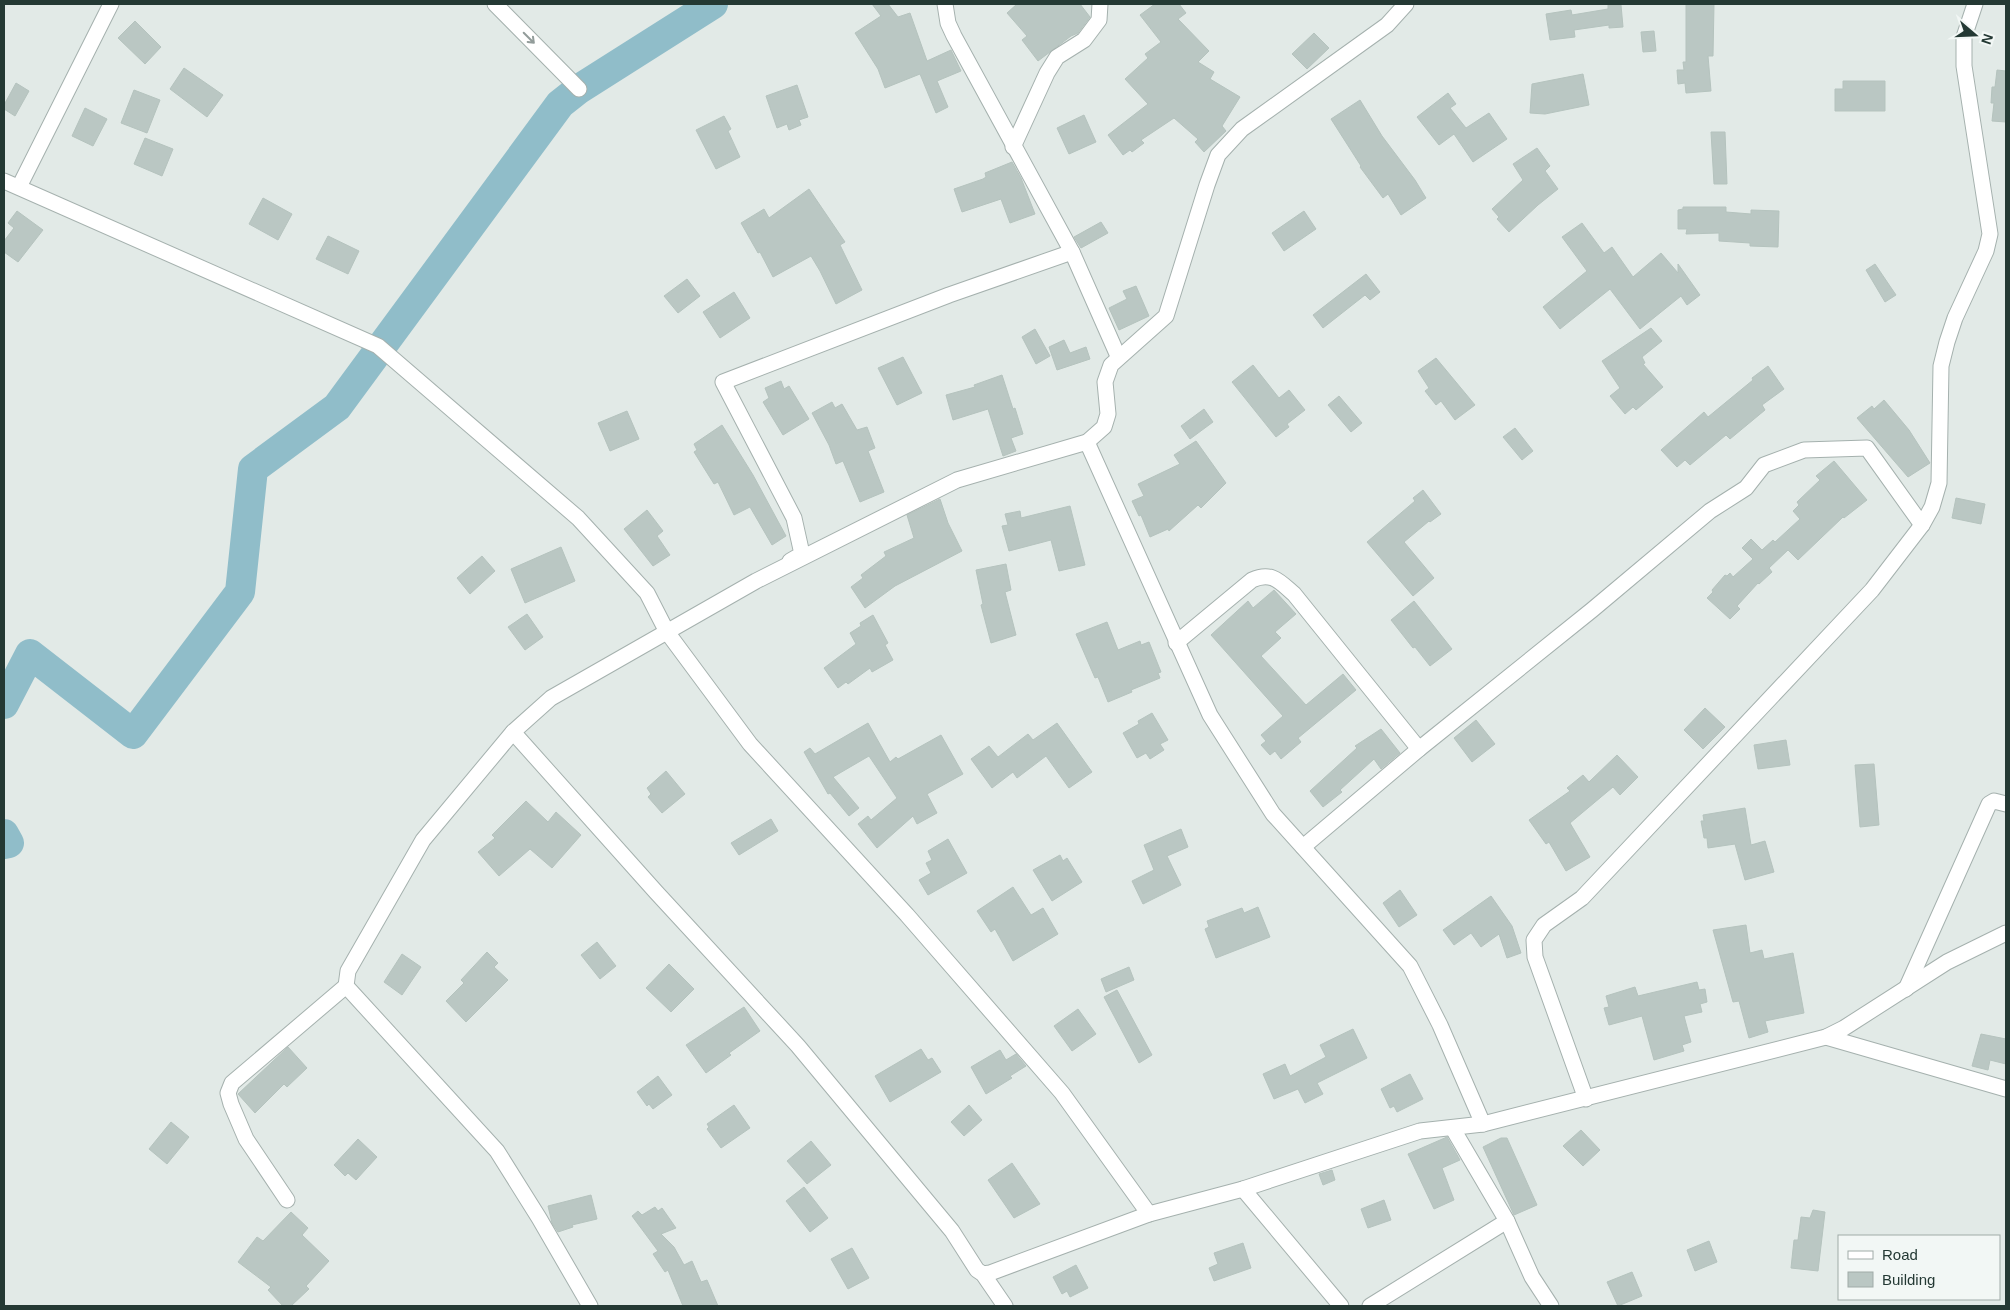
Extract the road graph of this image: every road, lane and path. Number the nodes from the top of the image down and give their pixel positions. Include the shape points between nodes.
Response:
1 (111, 4) edge
2 (495, 4) edge
3 (945, 4) edge
4 (1100, 4) edge
5 (1406, 4) edge
6 (1975, 4) edge
7 (579, 89) dead end
8 (1013, 147) junction
9 (4, 181) edge
10 (20, 187) junction
11 (1072, 252) junction
12 (1118, 356) junction
13 (1087, 442) junction
14 (1922, 525) junction
15 (756, 582) junction
16 (667, 632) junction
17 (1176, 643) junction
18 (513, 732) junction
19 (1419, 749) junction
20 (2006, 804) edge
21 (1303, 847) junction
22 (2006, 933) edge
23 (346, 986) junction
24 (1906, 990) junction
25 (1826, 1037) junction
26 (2006, 1089) edge
27 (1586, 1099) junction
28 (1483, 1124) junction
29 (1453, 1128) junction
30 (1243, 1188) junction
31 (287, 1200) dead end
32 (1149, 1214) junction
33 (1507, 1221) junction
34 (983, 1274) junction
35 (590, 1306) edge
36 (1005, 1306) edge
37 (1341, 1306) edge
38 (1370, 1306) edge
39 (1551, 1306) edge

1 - 10 street
2 -> 7 street
3 - 8 street via 954,36
4 - 8 street via 1099,20 1084,40 1056,57
5 - 12 street via 1387,25 1242,129 1218,155 1166,316
6 - 14 street via 1964,37 1964,66 1990,234 1942,358 1939,483 1932,507
8 - 11 street
9 - 10 street
10 - 16 street via 378,346 578,518 647,593
11 - 12 street
11 - 15 street via 949,295 723,382 794,518 802,554
12 - 13 street via 1111,365 1106,382 1108,414 1104,427
13 - 15 street via 957,480
13 - 17 street
14 - 19 street via 1867,448 1804,450 1764,466 1746,488 1710,511
14 - 27 street via 1865,597 1582,898 1544,925 1534,940 1535,957
15 - 16 street
16 - 18 street via 552,698
16 - 32 street via 750,744 908,915 1062,1093
17 - 19 street via 1252,580 1262,576 1276,579 1294,594
17 - 21 street via 1210,715 1273,814
18 - 23 street via 423,840 348,971
18 - 34 street via 798,1046 952,1231 977,1270
19 - 21 street
20 - 24 street via 1994,801 1989,804
21 - 28 street via 1410,966
22 - 24 street via 1947,962
23 - 31 street via 232,1083 228,1093 246,1139
23 - 35 street via 497,1151
24 - 25 street
25 - 26 street
25 - 27 street
27 - 28 street
28 - 29 street
29 - 30 street via 1420,1131
29 - 33 street
30 - 32 street
30 - 37 street
32 - 34 street
33 - 38 street
33 - 39 street via 1532,1277
34 - 36 street

